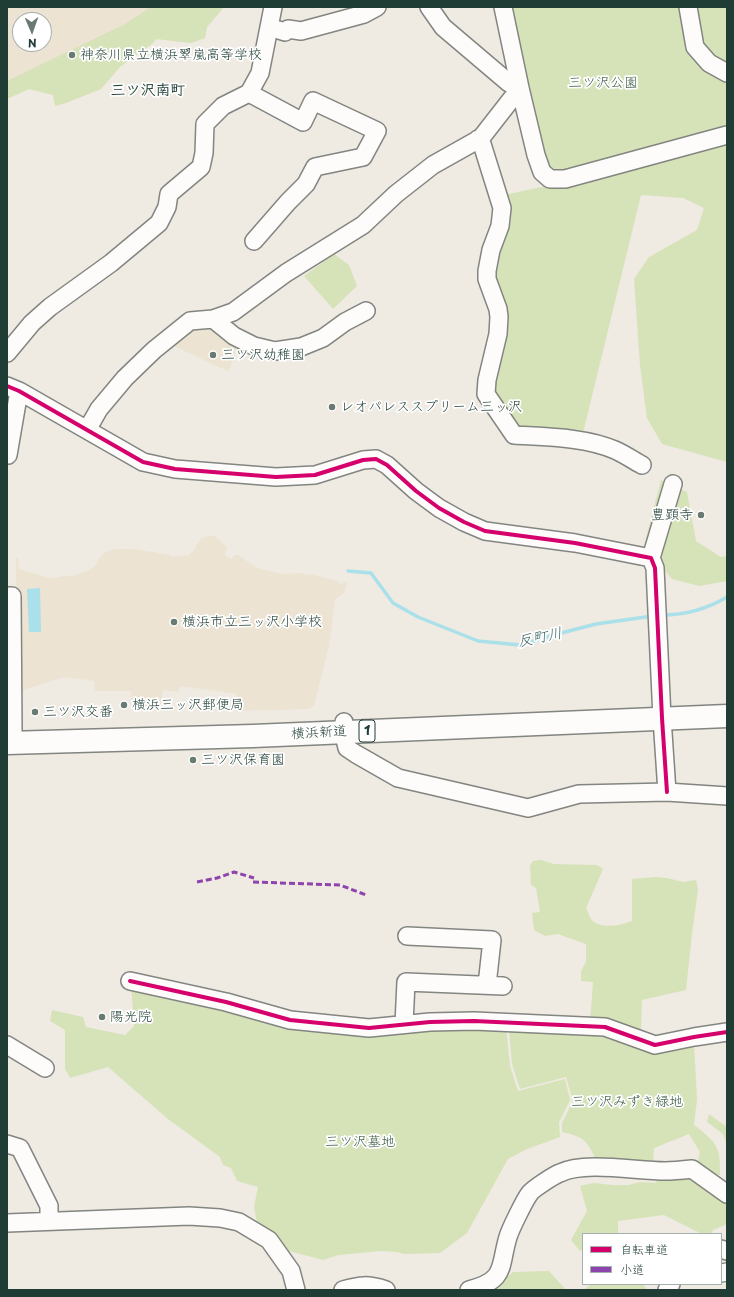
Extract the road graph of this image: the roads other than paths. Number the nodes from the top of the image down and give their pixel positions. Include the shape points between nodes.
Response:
1 (273, 7) edge
2 (377, 7) edge
3 (429, 7) edge
4 (503, 7) edge
5 (688, 7) edge
6 (269, 27) junction
7 (727, 73) edge
8 (519, 86) junction
9 (249, 93) junction
10 (727, 135) edge
11 (478, 140) junction
12 (254, 240) dead end
13 (366, 311) dead end
14 (213, 319) junction
15 (7, 354) edge
16 (13, 388) edge
17 (87, 430) junction
18 (8, 455) edge
19 (642, 465) dead end
20 (673, 484) dead end
21 (651, 558) junction
22 (7, 596) edge
23 (10, 652) edge
24 (727, 706) edge
25 (662, 714) junction
26 (727, 716) edge
27 (344, 727) junction
28 (9, 736) edge
29 (667, 792) junction
30 (727, 796) edge
31 (407, 936) dead end
32 (130, 980) dead end
33 (404, 1024) junction
34 (727, 1032) edge
35 (7, 1045) edge
36 (45, 1068) dead end
37 (7, 1144) edge
38 (727, 1194) edge
39 (49, 1221) junction
40 (7, 1223) edge
41 (296, 1290) edge
42 (343, 1290) edge
43 (386, 1290) edge
44 (469, 1290) edge

1 - 6 street
2 - 6 street via 364,14 301,31 285,32
3 - 8 street via 444,27 509,83
4 - 8 street
5 - 7 street via 695,47 709,63
6 - 9 street via 260,73
8 - 10 street via 536,155 542,172 550,179 565,179
8 - 11 street
9 - 12 street via 303,122 313,101 377,131 363,157 315,167 306,184
9 - 15 street via 223,106 205,124 201,167 169,194 167,207 159,223 111,263 50,307 32,323
11 - 14 street via 433,165 363,224 286,273 233,312
11 - 19 street via 482,144 502,208 500,226 487,271 487,279 499,317 486,394 514,435 573,440 595,445 614,450
13 - 14 street via 323,338 301,347 275,351 254,346 234,336
14 - 17 street via 190,321 154,350 125,378 99,409
16 - 17 street
16 - 18 street
17 - 21 street via 143,462 175,468 276,477 315,475 363,460 376,459 387,465 439,508 486,531 575,543
20 - 21 street
21 - 25 street via 655,568
22 - 23 street via 12,596
23 - 28 street
24 - 25 highway, 横浜新道 / 1
25 - 26 highway, 横浜新道 / 1
25 - 27 highway, 横浜新道 / 1
25 - 29 street
27 - 28 highway, 横浜新道 / 1
27 - 29 street via 347,748 398,778 528,808 579,794
29 - 30 street
31 - 33 street via 492,940 495,986 406,982
32 - 33 street via 290,1020 369,1028
33 - 34 street via 474,1021 605,1027 655,1045
35 - 36 street
37 - 39 street via 20,1148 49,1206
38 - 44 street via 692,1169 666,1171 578,1167 559,1173 530,1193 508,1236 499,1273 491,1282
39 - 40 street
39 - 41 street via 189,1216 240,1222 269,1240 291,1271
42 - 43 street via 358,1285

